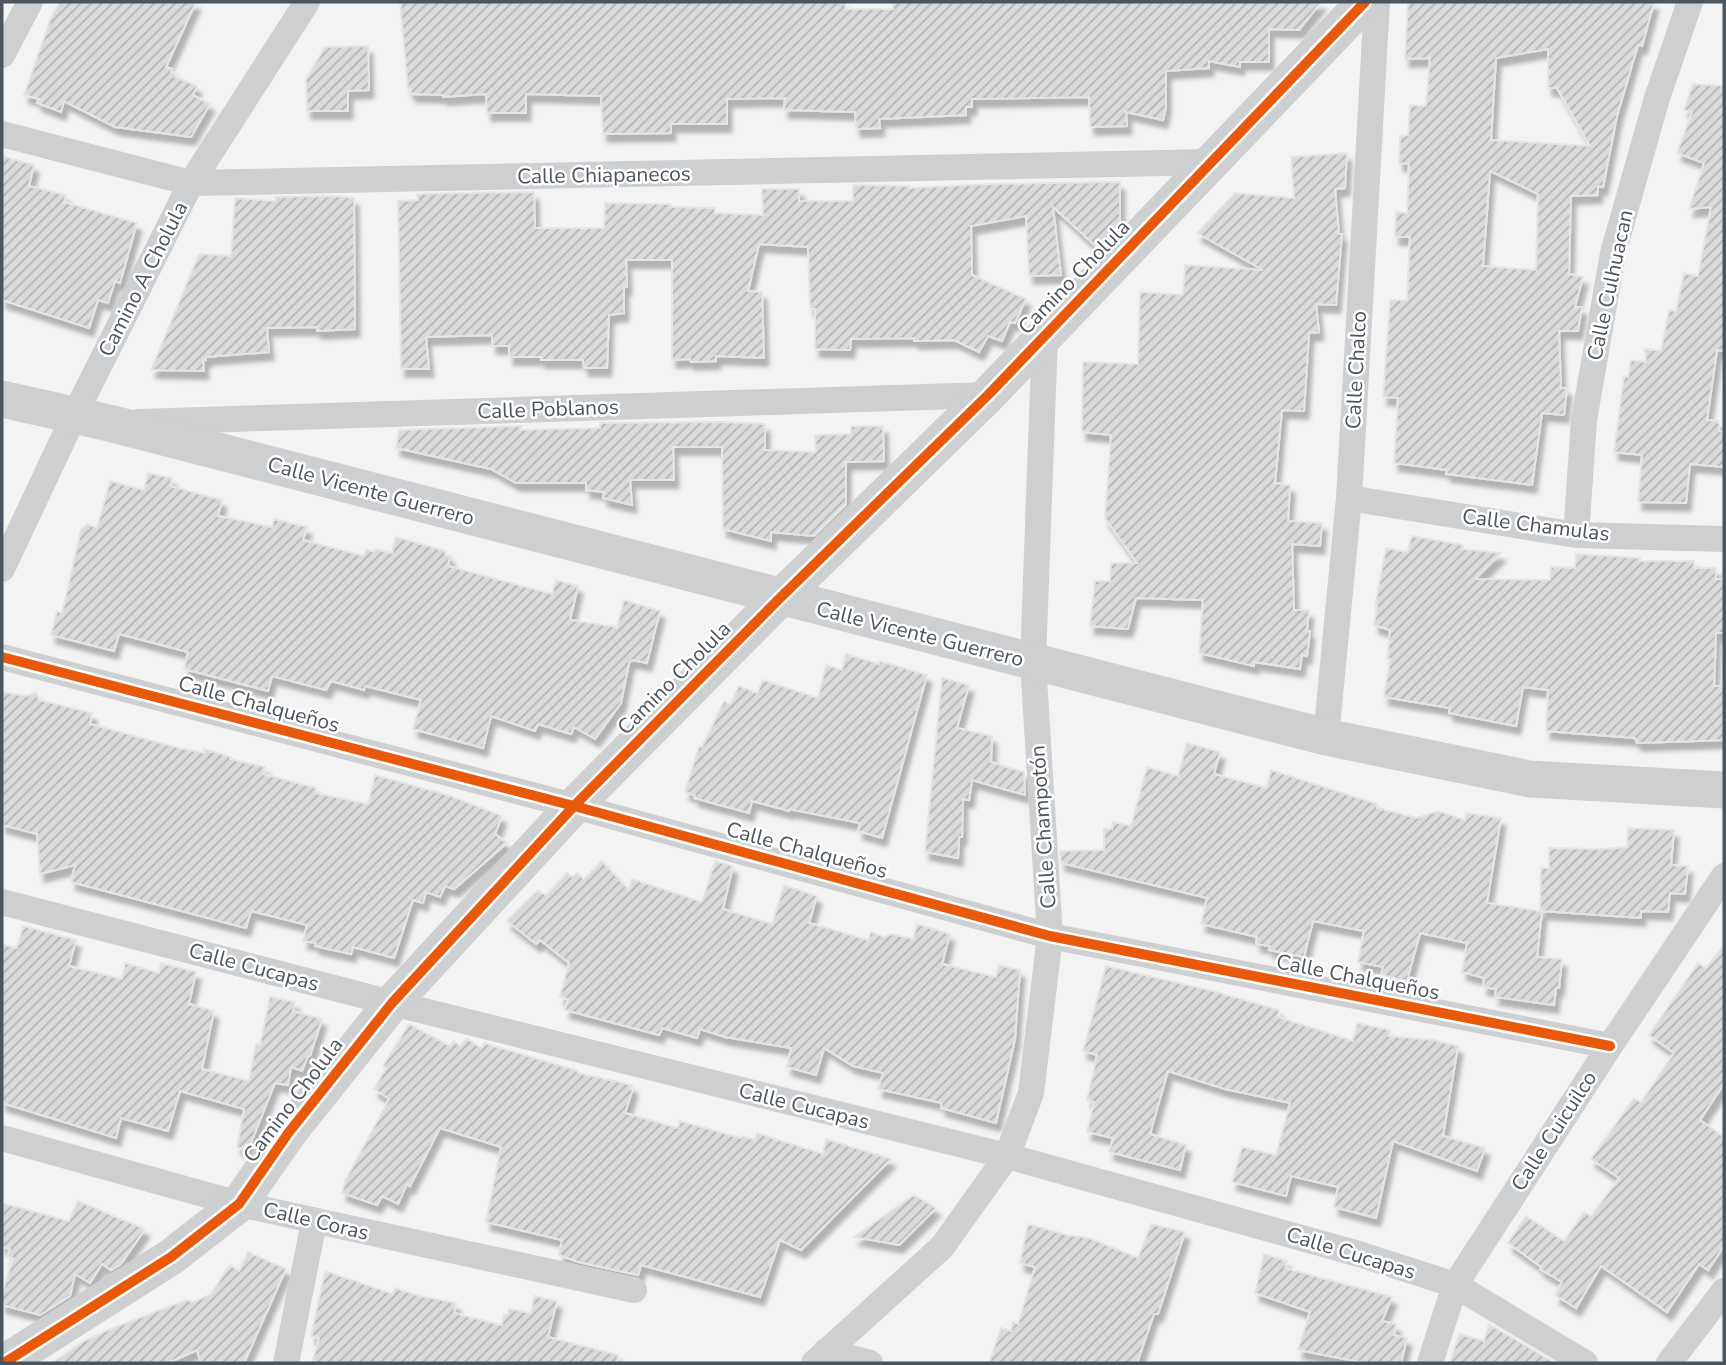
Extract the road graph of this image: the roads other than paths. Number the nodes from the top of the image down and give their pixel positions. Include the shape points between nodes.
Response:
1 (30, 2) edge
2 (307, 2) edge
3 (1365, 2) edge
4 (1377, 2) edge
5 (1690, 2) edge
6 (2, 55) edge
7 (2, 134) edge
8 (1213, 162) junction
9 (191, 183) junction
10 (1045, 334) junction
11 (988, 395) junction
12 (2, 399) edge
13 (74, 416) junction
14 (109, 423) junction
15 (1349, 498) junction
16 (1576, 535) junction
17 (1724, 538) edge
18 (2, 569) edge
19 (780, 598) junction
20 (2, 657) edge
21 (1032, 662) junction
22 (1326, 737) junction
23 (1724, 790) edge
24 (574, 806) junction
25 (1724, 876) edge
26 (2, 902) edge
27 (1050, 936) junction
28 (392, 1003) junction
29 (1610, 1046) junction
30 (2, 1138) edge
31 (1007, 1156) junction
32 (239, 1204) junction
33 (314, 1222) junction
34 (1455, 1285) junction
35 (634, 1290) dead end
36 (1724, 1291) edge
37 (820, 1357) edge
38 (4, 1363) edge
39 (286, 1363) edge
40 (870, 1363) edge
41 (1430, 1363) edge
42 (1585, 1363) edge
43 (1669, 1363) edge

1 - 6 street
2 - 9 street, Camino A Cholula
3 - 8 street, Camino Cholula
4 - 15 street, Calle Chalco
5 - 16 street, Calle Culhuacan via 1613,253 1584,420
7 - 9 street, Calle Chiapanecos
8 - 9 street, Calle Chiapanecos
8 - 10 street, Camino Cholula
9 - 13 street, Camino A Cholula
10 - 11 street, Camino Cholula
10 - 21 street, Calle Champotón
11 - 14 street, Calle Poblanos
11 - 19 street, Camino Cholula
12 - 13 street, Calle Vicente Guerrero
13 - 14 street, Calle Vicente Guerrero
13 - 18 street, Camino A Cholula
14 - 19 street, Calle Vicente Guerrero
15 - 16 street, Calle Chamulas
15 - 22 street, Calle Chalco
16 - 17 street, Calle Chamulas
19 - 21 street, Calle Vicente Guerrero
19 - 24 street, Camino Cholula
20 - 24 street, Calle Chalqueños
21 - 22 street, Calle Vicente Guerrero
21 - 27 street, Calle Champotón
22 - 23 street, Calle Vicente Guerrero via 1530,779
24 - 27 street, Calle Chalqueños
24 - 28 street, Camino Cholula
25 - 29 street, Calle Cuicuilco
26 - 28 street, Calle Cucapas
27 - 29 street, Calle Chalqueños
27 - 31 street, Calle Champotón via 1031,1093
28 - 31 street, Calle Cucapas
28 - 32 street, Camino Cholula via 289,1132
29 - 34 street, Calle Cuicuilco
30 - 32 street, Calle Coras
31 - 34 street, Calle Cucapas
31 - 37 street, Calle Champotón via 942,1247
32 - 33 street, Calle Coras
32 - 38 street, Camino Cholula via 171,1257
33 - 35 street, Calle Coras
33 - 39 street
34 - 41 street, Calle Cuicuilco
34 - 42 street, Calle Cucapas
36 - 43 street
37 - 40 street

